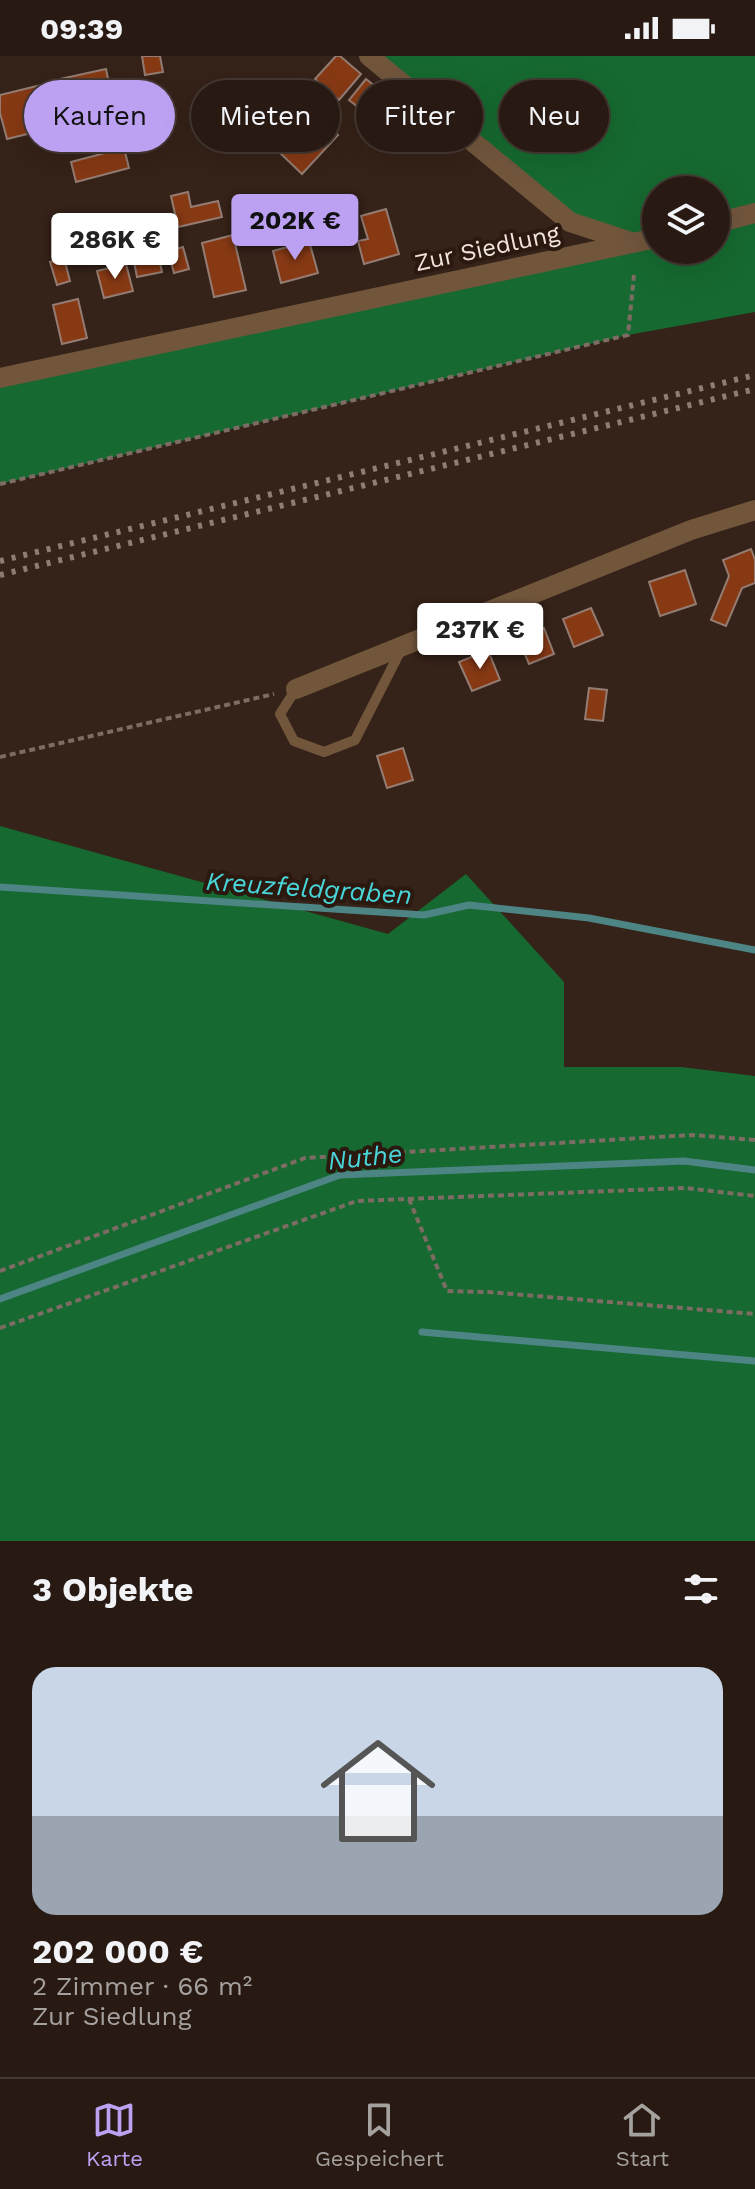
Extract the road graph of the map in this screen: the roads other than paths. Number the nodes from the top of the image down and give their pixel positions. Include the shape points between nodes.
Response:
1 (369, 56) edge
2 (755, 213) edge
3 (730, 219) edge
4 (642, 241) edge
5 (635, 243) junction
6 (0, 378) edge
7 (755, 510) edge
8 (404, 644) junction
9 (296, 689) joint

1 - 5 street via 570,222
2 - 3 street
4 - 5 street, Zur Siedlung
5 - 6 street, Zur Siedlung
7 - 8 street via 691,530
8 - 9 street
8 - 9 lane via 355,740 324,752 294,741 280,714

